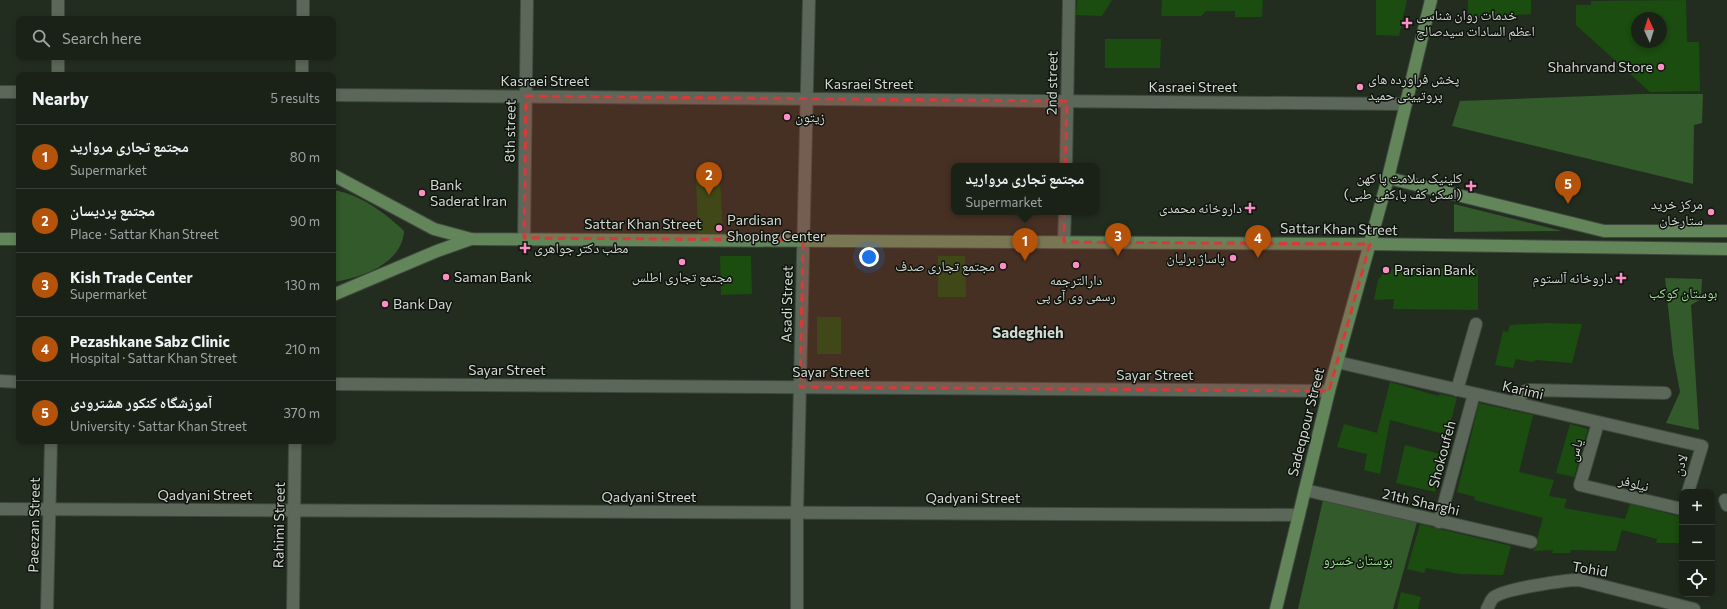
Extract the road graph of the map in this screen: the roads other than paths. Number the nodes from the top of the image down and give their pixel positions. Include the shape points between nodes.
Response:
1 (58, 0) edge
2 (303, 0) edge
3 (527, 0) edge
4 (809, 0) edge
5 (1069, 0) edge
6 (1431, 0) edge
7 (58, 16) edge
8 (303, 16) edge
9 (58, 60) edge
10 (302, 60) edge
11 (58, 72) edge
12 (302, 72) edge
13 (0, 92) edge
14 (16, 92) edge
15 (336, 95) edge
16 (526, 96) junction
17 (806, 99) junction
18 (1067, 101) junction
19 (1405, 104) junction
20 (1066, 163) edge
21 (336, 177) edge
22 (1388, 178) junction
23 (1065, 215) edge
24 (1727, 231) edge
25 (524, 238) junction
26 (0, 239) edge
27 (16, 239) edge
28 (471, 239) junction
29 (803, 240) junction
30 (1064, 242) junction
31 (1370, 244) junction
32 (1727, 249) edge
33 (336, 294) edge
34 (1476, 324) dead end
35 (1336, 362) junction
36 (0, 381) edge
37 (16, 382) edge
38 (336, 384) edge
39 (800, 387) junction
40 (1457, 390) junction
41 (1329, 391) junction
42 (1665, 392) dead end
43 (1474, 394) junction
44 (1514, 403) junction
45 (1598, 423) junction
46 (51, 444) edge
47 (295, 444) edge
48 (1702, 446) joint
49 (1580, 485) joint
50 (1689, 489) edge
51 (1305, 490) junction
52 (0, 509) edge
53 (49, 509) junction
54 (1679, 509) edge
55 (294, 510) junction
56 (797, 512) junction
57 (1299, 514) junction
58 (1439, 522) junction
59 (1531, 542) dead end
60 (46, 609) edge
61 (293, 609) edge
62 (797, 609) edge
63 (1276, 609) edge
64 (1487, 609) edge
65 (1694, 609) edge

1 - 7 street
2 - 8 street
3 - 16 street, 8th street
4 - 17 street, Asadi Street
5 - 18 street, 2nd street
6 - 19 main road, Sadeqpour Street
9 - 11 street
10 - 12 street
13 - 14 street
15 - 16 street, Kasraei Street
16 - 17 street, Kasraei Street
16 - 25 street, 8th street
17 - 18 street, Kasraei Street
17 - 29 street, Asadi Street
18 - 19 street, Kasraei Street
18 - 20 street, 2nd street
19 - 22 main road, Sadeqpour Street
21 - 28 main road via 434,229
22 - 24 main road via 1604,231
22 - 31 main road, Sadeqpour Street
23 - 30 street
25 - 28 main road, Sattar Khan Street
25 - 29 main road, Sattar Khan Street
26 - 27 main road
28 - 33 main road
29 - 30 main road, Sattar Khan Street
29 - 39 street, Asadi Street
30 - 31 main road, Sattar Khan Street
31 - 32 main road, Sattar Khan Street
31 - 35 main road, Sadeqpour Street
34 - 40 street
35 - 40 street, Karimi
35 - 41 main road, Sadeqpour Street
36 - 37 street
38 - 39 street, Sayar Street
39 - 41 street, Sayar Street
39 - 56 street, Asadi Street
40 - 43 street, Karimi
41 - 51 main road, Sadeqpour Street
42 - 44 street via 1530,390
43 - 44 street, Karimi
43 - 58 street, Shokoufeh
44 - 45 street, Karimi
45 - 48 street, Karimi
45 - 49 street, یاس
46 - 53 street, Paeezan Street
47 - 55 street, Rahimi Street
48 - 50 street, لادن
49 - 54 street, نیلوفر
51 - 57 main road, Sadeqpour Street
51 - 58 street, 21th Sharghi
52 - 53 street, Qadyani Street
53 - 55 street, Qadyani Street
53 - 60 street, Paeezan Street
55 - 56 street, Qadyani Street
55 - 61 street, Rahimi Street
56 - 57 street, Qadyani Street
56 - 62 street, Asadi Street
57 - 63 main road, Sadeqpour Street
58 - 59 street, 21th Sharghi
64 - 65 street, Tohid via 1494,597 1505,592 1564,580 1579,580

